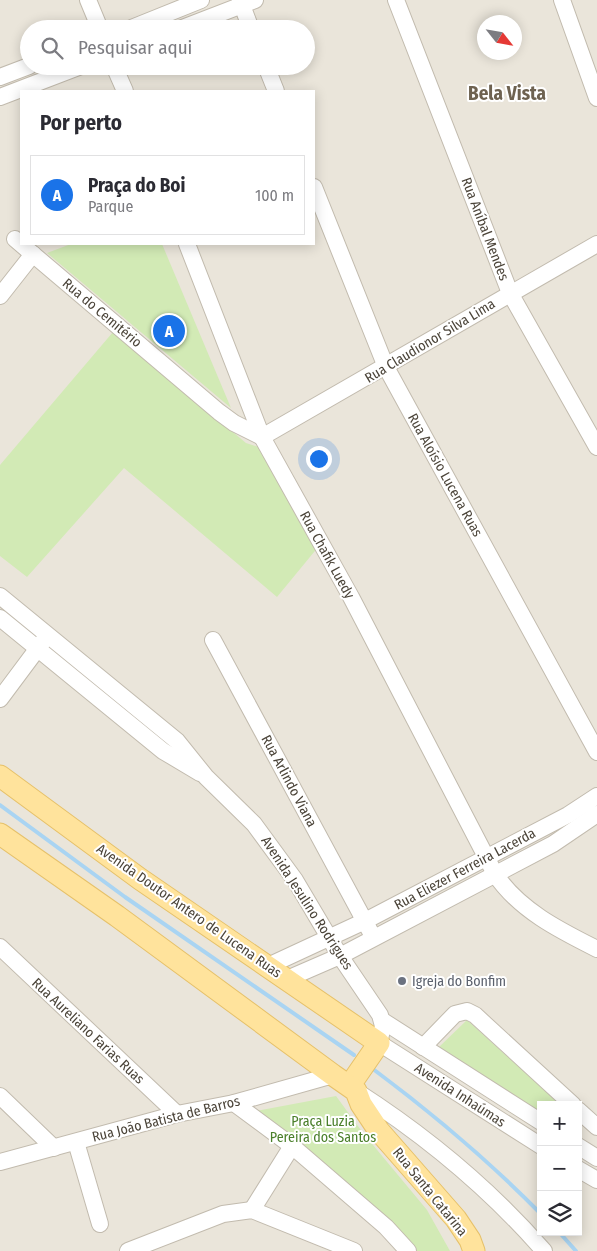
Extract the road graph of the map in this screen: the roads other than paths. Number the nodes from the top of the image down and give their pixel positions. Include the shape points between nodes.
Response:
1 (88, 0) edge
2 (201, 0) edge
3 (396, 0) edge
4 (562, 0) edge
5 (245, 2) edge
6 (96, 20) edge
7 (151, 20) edge
8 (202, 20) edge
9 (249, 20) edge
10 (20, 69) edge
11 (57, 75) edge
12 (118, 75) edge
13 (270, 75) edge
14 (0, 77) edge
15 (125, 90) edge
16 (276, 90) edge
17 (0, 97) edge
18 (597, 98) edge
19 (315, 190) edge
20 (12, 240) edge
21 (597, 244) edge
22 (187, 245) edge
23 (33, 254) junction
24 (510, 293) junction
25 (0, 296) edge
26 (386, 367) junction
27 (262, 437) junction
28 (597, 447) edge
29 (0, 596) edge
30 (0, 618) edge
31 (48, 634) junction
32 (213, 640) dead end
33 (38, 648) junction
34 (0, 699) edge
35 (597, 752) edge
36 (0, 776) edge
37 (206, 777) junction
38 (597, 796) edge
39 (597, 814) edge
40 (0, 834) edge
41 (488, 856) junction
42 (495, 874) junction
43 (365, 921) junction
44 (330, 937) junction
45 (373, 939) junction
46 (0, 947) edge
47 (597, 949) edge
48 (340, 956) junction
49 (268, 966) junction
50 (287, 979) junction
51 (383, 1021) junction
52 (379, 1043) junction
53 (424, 1047) junction
54 (346, 1084) junction
55 (0, 1096) edge
56 (569, 1101) edge
57 (234, 1103) junction
58 (177, 1114) junction
59 (582, 1114) edge
60 (537, 1119) edge
61 (597, 1127) edge
62 (76, 1142) junction
63 (537, 1143) edge
64 (292, 1146) junction
65 (54, 1148) junction
66 (582, 1149) edge
67 (597, 1158) edge
68 (0, 1162) edge
69 (582, 1171) edge
70 (597, 1180) edge
71 (252, 1210) junction
72 (100, 1224) dead end
73 (128, 1251) edge
74 (354, 1251) edge
75 (408, 1251) edge
76 (474, 1251) edge
77 (544, 1251) edge

1 - 6 street
2 - 7 street
3 - 24 street, Rua Aníbal Mendes
4 - 18 street
5 - 8 street
5 - 9 street
10 - 14 street
11 - 17 street
12 - 15 street
13 - 16 street
19 - 26 street, Rua Aloísio Lucena Ruas
20 - 23 street, Rua do Cemitério
21 - 24 street, Rua Claudionor Silva Lima
22 - 27 street, Rua Chafik Luedy
23 - 25 street
23 - 27 street, Rua do Cemitério via 219,412
24 - 26 street, Rua Claudionor Silva Lima
24 - 28 street, Rua Aníbal Mendes
26 - 27 street, Rua Claudionor Silva Lima
26 - 35 street, Rua Aloísio Lucena Ruas
27 - 41 street, Rua Chafik Luedy
29 - 31 street, Avenida Jesulino Rodrigues
30 - 33 street, Avenida Jesulino Rodrigues
31 - 33 street
31 - 37 street, Avenida Jesulino Rodrigues via 177,741
32 - 43 street, Rua Arlindo Viana
33 - 34 street
33 - 37 street, Avenida Jesulino Rodrigues via 162,751
36 - 49 main road, Avenida Doutor Antero de Lucena Ruas via 140,879
37 - 44 street, Avenida Jesulino Rodrigues via 268,840
38 - 41 street, Rua Eliezer Ferreira Lacerda via 568,815
39 - 42 street, Rua Eliezer Ferreira Lacerda via 553,844
40 - 54 main road
41 - 42 street, Rua Chafik Luedy
41 - 43 street, Rua Eliezer Ferreira Lacerda
42 - 45 street, Rua Eliezer Ferreira Lacerda
42 - 47 street, Rua Chafik Luedy via 522,904
43 - 44 street, Rua Eliezer Ferreira Lacerda
43 - 45 street, Rua Arlindo Viana
44 - 48 street, Avenida Jesulino Rodrigues
44 - 49 street, Rua Eliezer Ferreira Lacerda
45 - 48 street, Rua Eliezer Ferreira Lacerda
46 - 58 street, Rua Aureliano Farias Ruas
48 - 50 street, Rua Eliezer Ferreira Lacerda
48 - 51 street, Avenida Jesulino Rodrigues
49 - 50 main road, Avenida Doutor Antero de Lucena Ruas
50 - 52 main road, Avenida Doutor Antero de Lucena Ruas
51 - 52 street
51 - 53 street, Avenida Inhaúmas
52 - 54 main road
52 - 63 street, Avenida Inhaúmas
53 - 56 street via 455,1014 467,1011
53 - 60 street, Avenida Inhaúmas
54 - 57 street, Rua João Batista de Barros
54 - 76 main road, Rua Santa Catarina via 379,1130 456,1219
54 - 77 street via 412,1127 440,1150 488,1192
55 - 65 street
57 - 58 street, Rua João Batista de Barros
57 - 64 street
58 - 62 street, Rua João Batista de Barros
59 - 61 street
62 - 65 street, Rua João Batista de Barros
62 - 72 street
64 - 71 street
64 - 75 street via 386,1227
65 - 68 street, Rua João Batista de Barros
66 - 67 street
69 - 70 street
71 - 73 street via 223,1214
71 - 74 street

